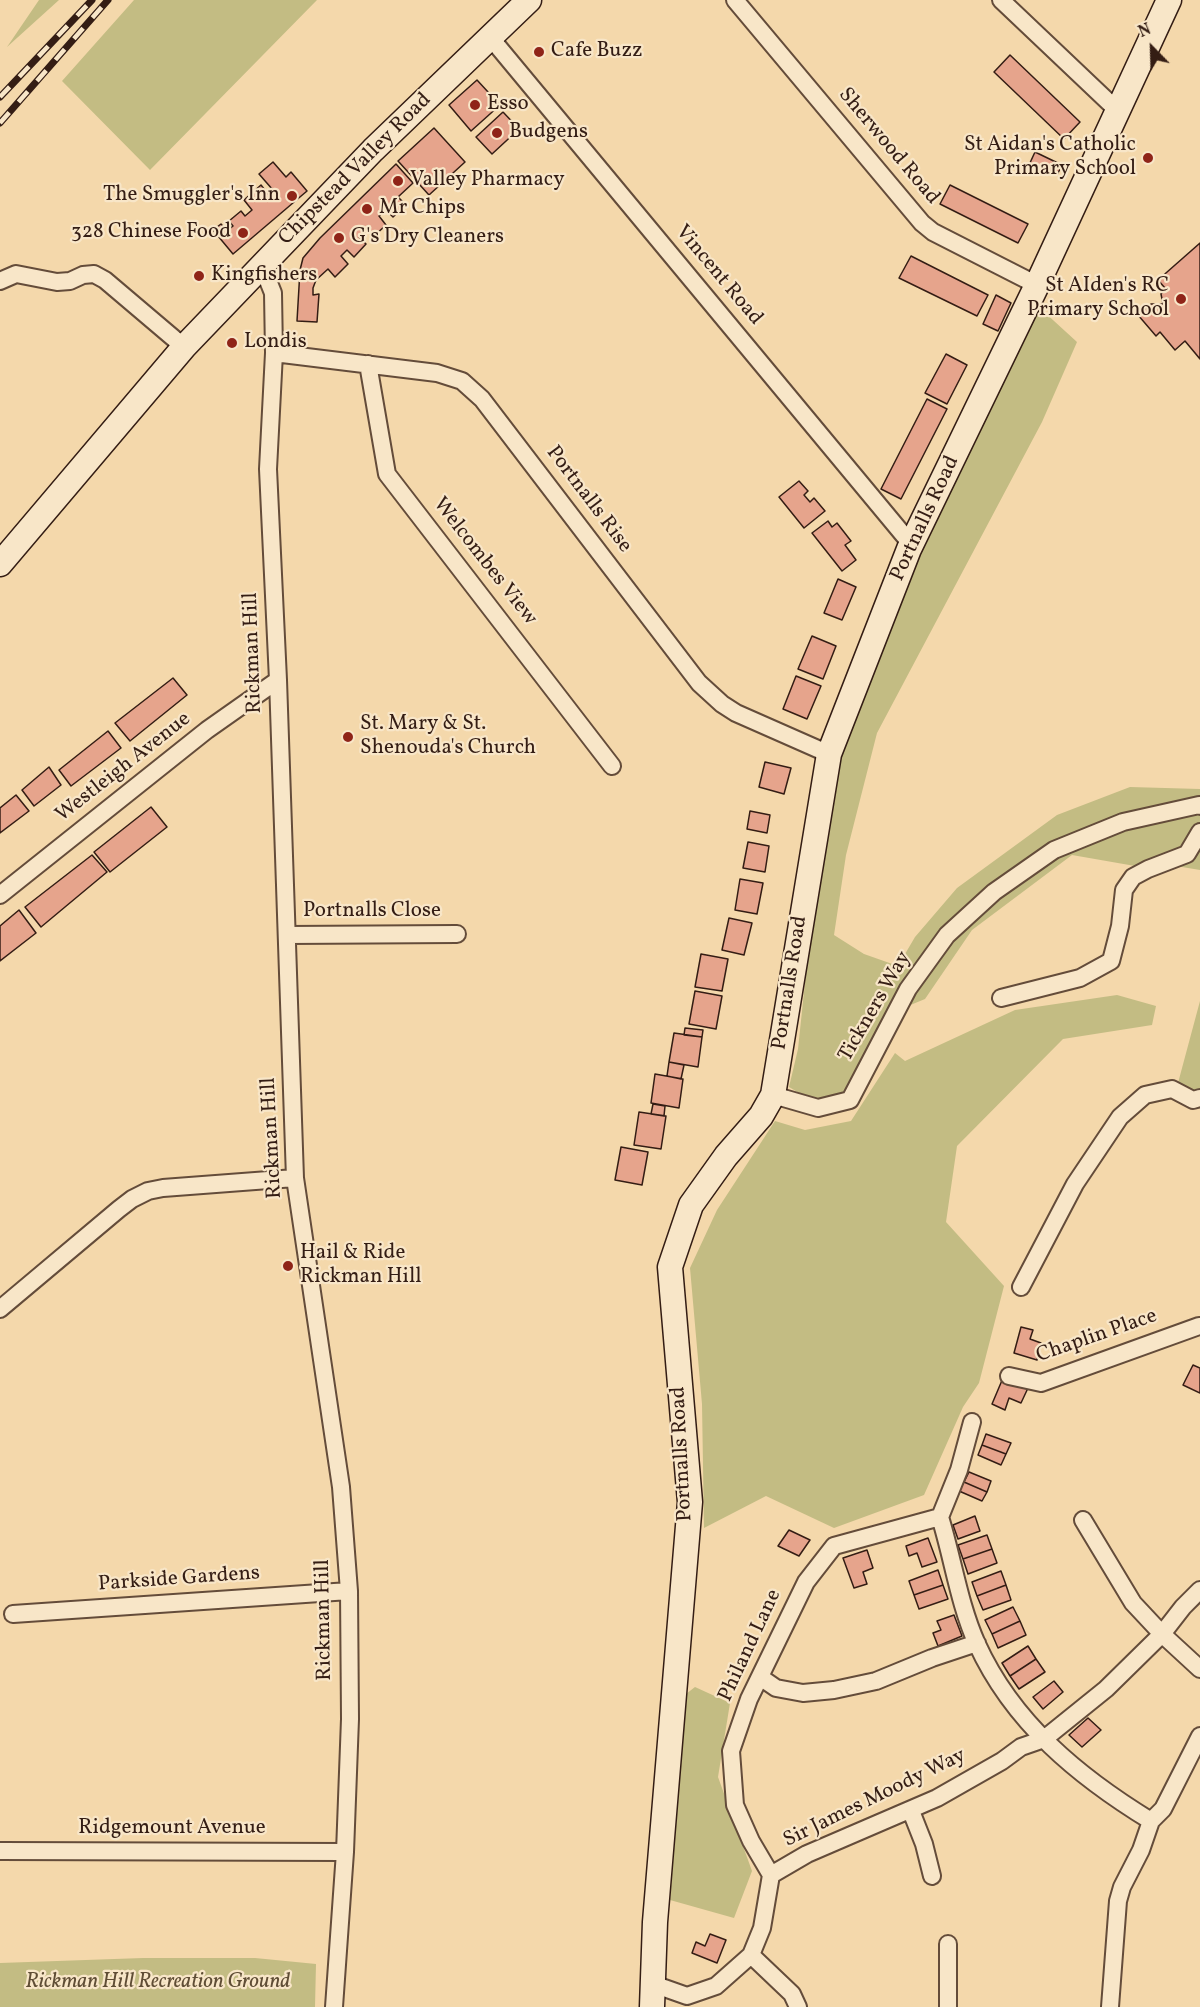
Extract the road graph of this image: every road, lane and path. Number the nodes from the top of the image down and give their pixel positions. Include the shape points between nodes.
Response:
1 (528, 0) edge
2 (735, 0) edge
3 (1001, 0) edge
4 (1169, 0) edge
5 (490, 37) junction
6 (1118, 111) junction
7 (258, 270) junction
8 (0, 281) edge
9 (1037, 285) junction
10 (184, 346) junction
11 (274, 353) junction
12 (368, 364) junction
13 (912, 544) junction
14 (0, 564) edge
15 (278, 680) junction
16 (829, 754) junction
17 (612, 766) dead end
18 (1200, 806) edge
19 (1200, 832) edge
20 (0, 895) edge
21 (457, 934) dead end
22 (286, 935) junction
23 (1001, 998) dead end
24 (773, 1095) junction
25 (1200, 1098) edge
26 (296, 1178) junction
27 (1021, 1287) dead end
28 (0, 1309) edge
29 (1197, 1321) edge
30 (1008, 1376) dead end
31 (972, 1422) dead end
32 (940, 1517) junction
33 (1083, 1520) dead end
34 (1200, 1590) edge
35 (349, 1591) junction
36 (13, 1614) dead end
37 (1162, 1634) junction
38 (977, 1643) junction
39 (1200, 1669) edge
40 (760, 1677) junction
41 (1200, 1736) edge
42 (1044, 1739) junction
43 (911, 1811) junction
44 (1151, 1821) junction
45 (0, 1851) edge
46 (345, 1852) junction
47 (771, 1875) junction
48 (932, 1876) dead end
49 (948, 1944) dead end
50 (751, 1955) junction
51 (652, 1995) edge
52 (334, 2007) edge
53 (798, 2007) edge
54 (948, 2007) edge
55 (1110, 2007) edge

1 - 5 street, Chipstead Valley Road
2 - 9 street, Sherwood Road via 922,223
3 - 6 street
4 - 6 street, Portnalls Road
5 - 7 street, Chipstead Valley Road via 373,150
5 - 13 street, Vincent Road
6 - 9 street, Portnalls Road
7 - 10 street, Chipstead Valley Road
7 - 11 street, Rickman Hill via 267,278 273,293
8 - 10 street via 16,274 63,282 94,274
9 - 13 street, Portnalls Road
10 - 14 street, Chipstead Valley Road
11 - 12 street, Portnalls Rise
11 - 15 street, Rickman Hill via 268,469
12 - 16 street, Portnalls Rise via 450,376 473,389 699,683 736,713
12 - 17 street, Welcombes View via 387,474
13 - 16 street, Portnalls Road
15 - 20 street, Westleigh Avenue via 207,730
15 - 22 street, Rickman Hill
16 - 24 street, Portnalls Road
18 - 24 street, Tickners Way via 1123,822 1054,850 994,892 947,934 908,989 850,1100 818,1108
19 - 23 street via 1186,854 1133,877 1124,890 1111,961 1080,978
21 - 22 street, Portnalls Close
22 - 26 street, Rickman Hill
24 - 51 street, Portnalls Road via 691,1205 670,1267 690,1502 654,1922
25 - 27 street via 1193,1100 1172,1089 1145,1095 1120,1117 1075,1184
26 - 28 street via 148,1191 119,1209
26 - 35 street, Rickman Hill via 341,1487
29 - 30 street, Chaplin Place via 1041,1383
31 - 32 street via 959,1470
32 - 38 street
32 - 40 street, Philand Lane via 834,1546 806,1582
33 - 37 street via 1133,1603
34 - 37 street, Sir James Moody Way
35 - 36 street, Parkside Gardens
35 - 46 street, Rickman Hill
37 - 39 street
37 - 42 street, Sir James Moody Way via 1106,1689
38 - 40 street via 876,1681 834,1690 803,1693 776,1688
38 - 42 street via 1012,1704
40 - 47 street, Philand Lane via 731,1751 735,1805
41 - 44 street via 1163,1809
42 - 43 street, Sir James Moody Way via 1021,1747
42 - 44 street via 1087,1779
43 - 47 street, Sir James Moody Way via 807,1854
43 - 48 street
44 - 55 street via 1118,1901
45 - 46 street, Ridgemount Avenue
46 - 52 street, Rickman Hill
47 - 50 street, Sir James Moody Way via 762,1928
49 - 54 street
50 - 51 street, Sir James Moody Way via 716,1986 687,1996
50 - 53 street via 792,1994

